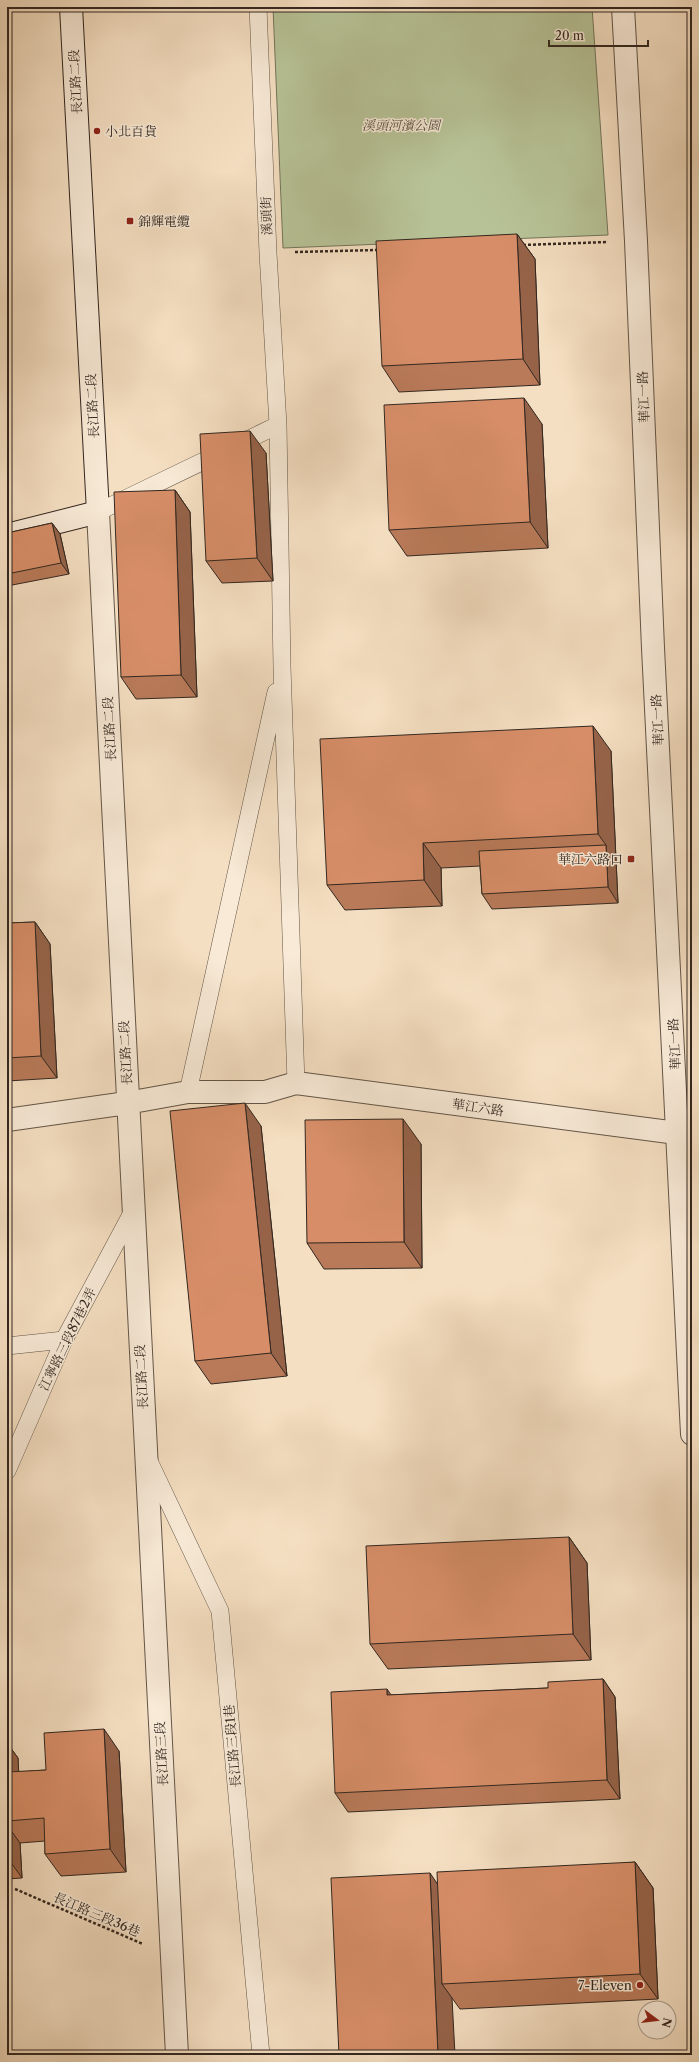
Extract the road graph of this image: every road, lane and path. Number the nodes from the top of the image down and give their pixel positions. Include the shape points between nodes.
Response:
1 (70, 7) edge
2 (258, 7) edge
3 (623, 7) edge
4 (636, 241) junction
5 (518, 245) edge
6 (385, 249) edge
7 (268, 253) junction
8 (278, 424) junction
9 (98, 512) junction
10 (7, 535) edge
11 (282, 667) junction
12 (296, 1083) junction
13 (188, 1092) junction
14 (127, 1103) junction
15 (7, 1120) edge
16 (685, 1135) edge
17 (133, 1211) junction
18 (64, 1340) junction
19 (7, 1346) edge
20 (692, 1434) edge
21 (145, 1452) junction
22 (7, 1471) edge
23 (15, 1889) dead end
24 (172, 1957) junction
25 (177, 2055) edge
26 (261, 2055) edge

1 - 9 street, 長江路二段
2 - 7 lane, 溪頭街
3 - 4 street, 華江一路
4 - 5 path
4 - 16 street, 華江一路 via 653,648
6 - 7 path
7 - 8 lane, 溪頭街
8 - 9 lane
8 - 11 lane, 溪頭街
9 - 10 street
9 - 14 street, 長江路二段
11 - 12 lane
11 - 13 lane
12 - 13 street, 華江六路 via 264,1092
12 - 16 street, 華江六路
13 - 14 street, 華江六路
14 - 15 street, 華江六路
14 - 17 street, 長江路二段
16 - 20 street, 華江一路
17 - 18 lane, 江寧路三段87巷2弄
17 - 21 street, 長江路二段
18 - 19 lane
18 - 22 lane, 江寧路三段87巷2弄
21 - 24 street, 長江路三段
21 - 26 lane, 長江路三段1巷 via 220,1612
23 - 24 path, 長江路三段36巷
24 - 25 street, 長江路三段

